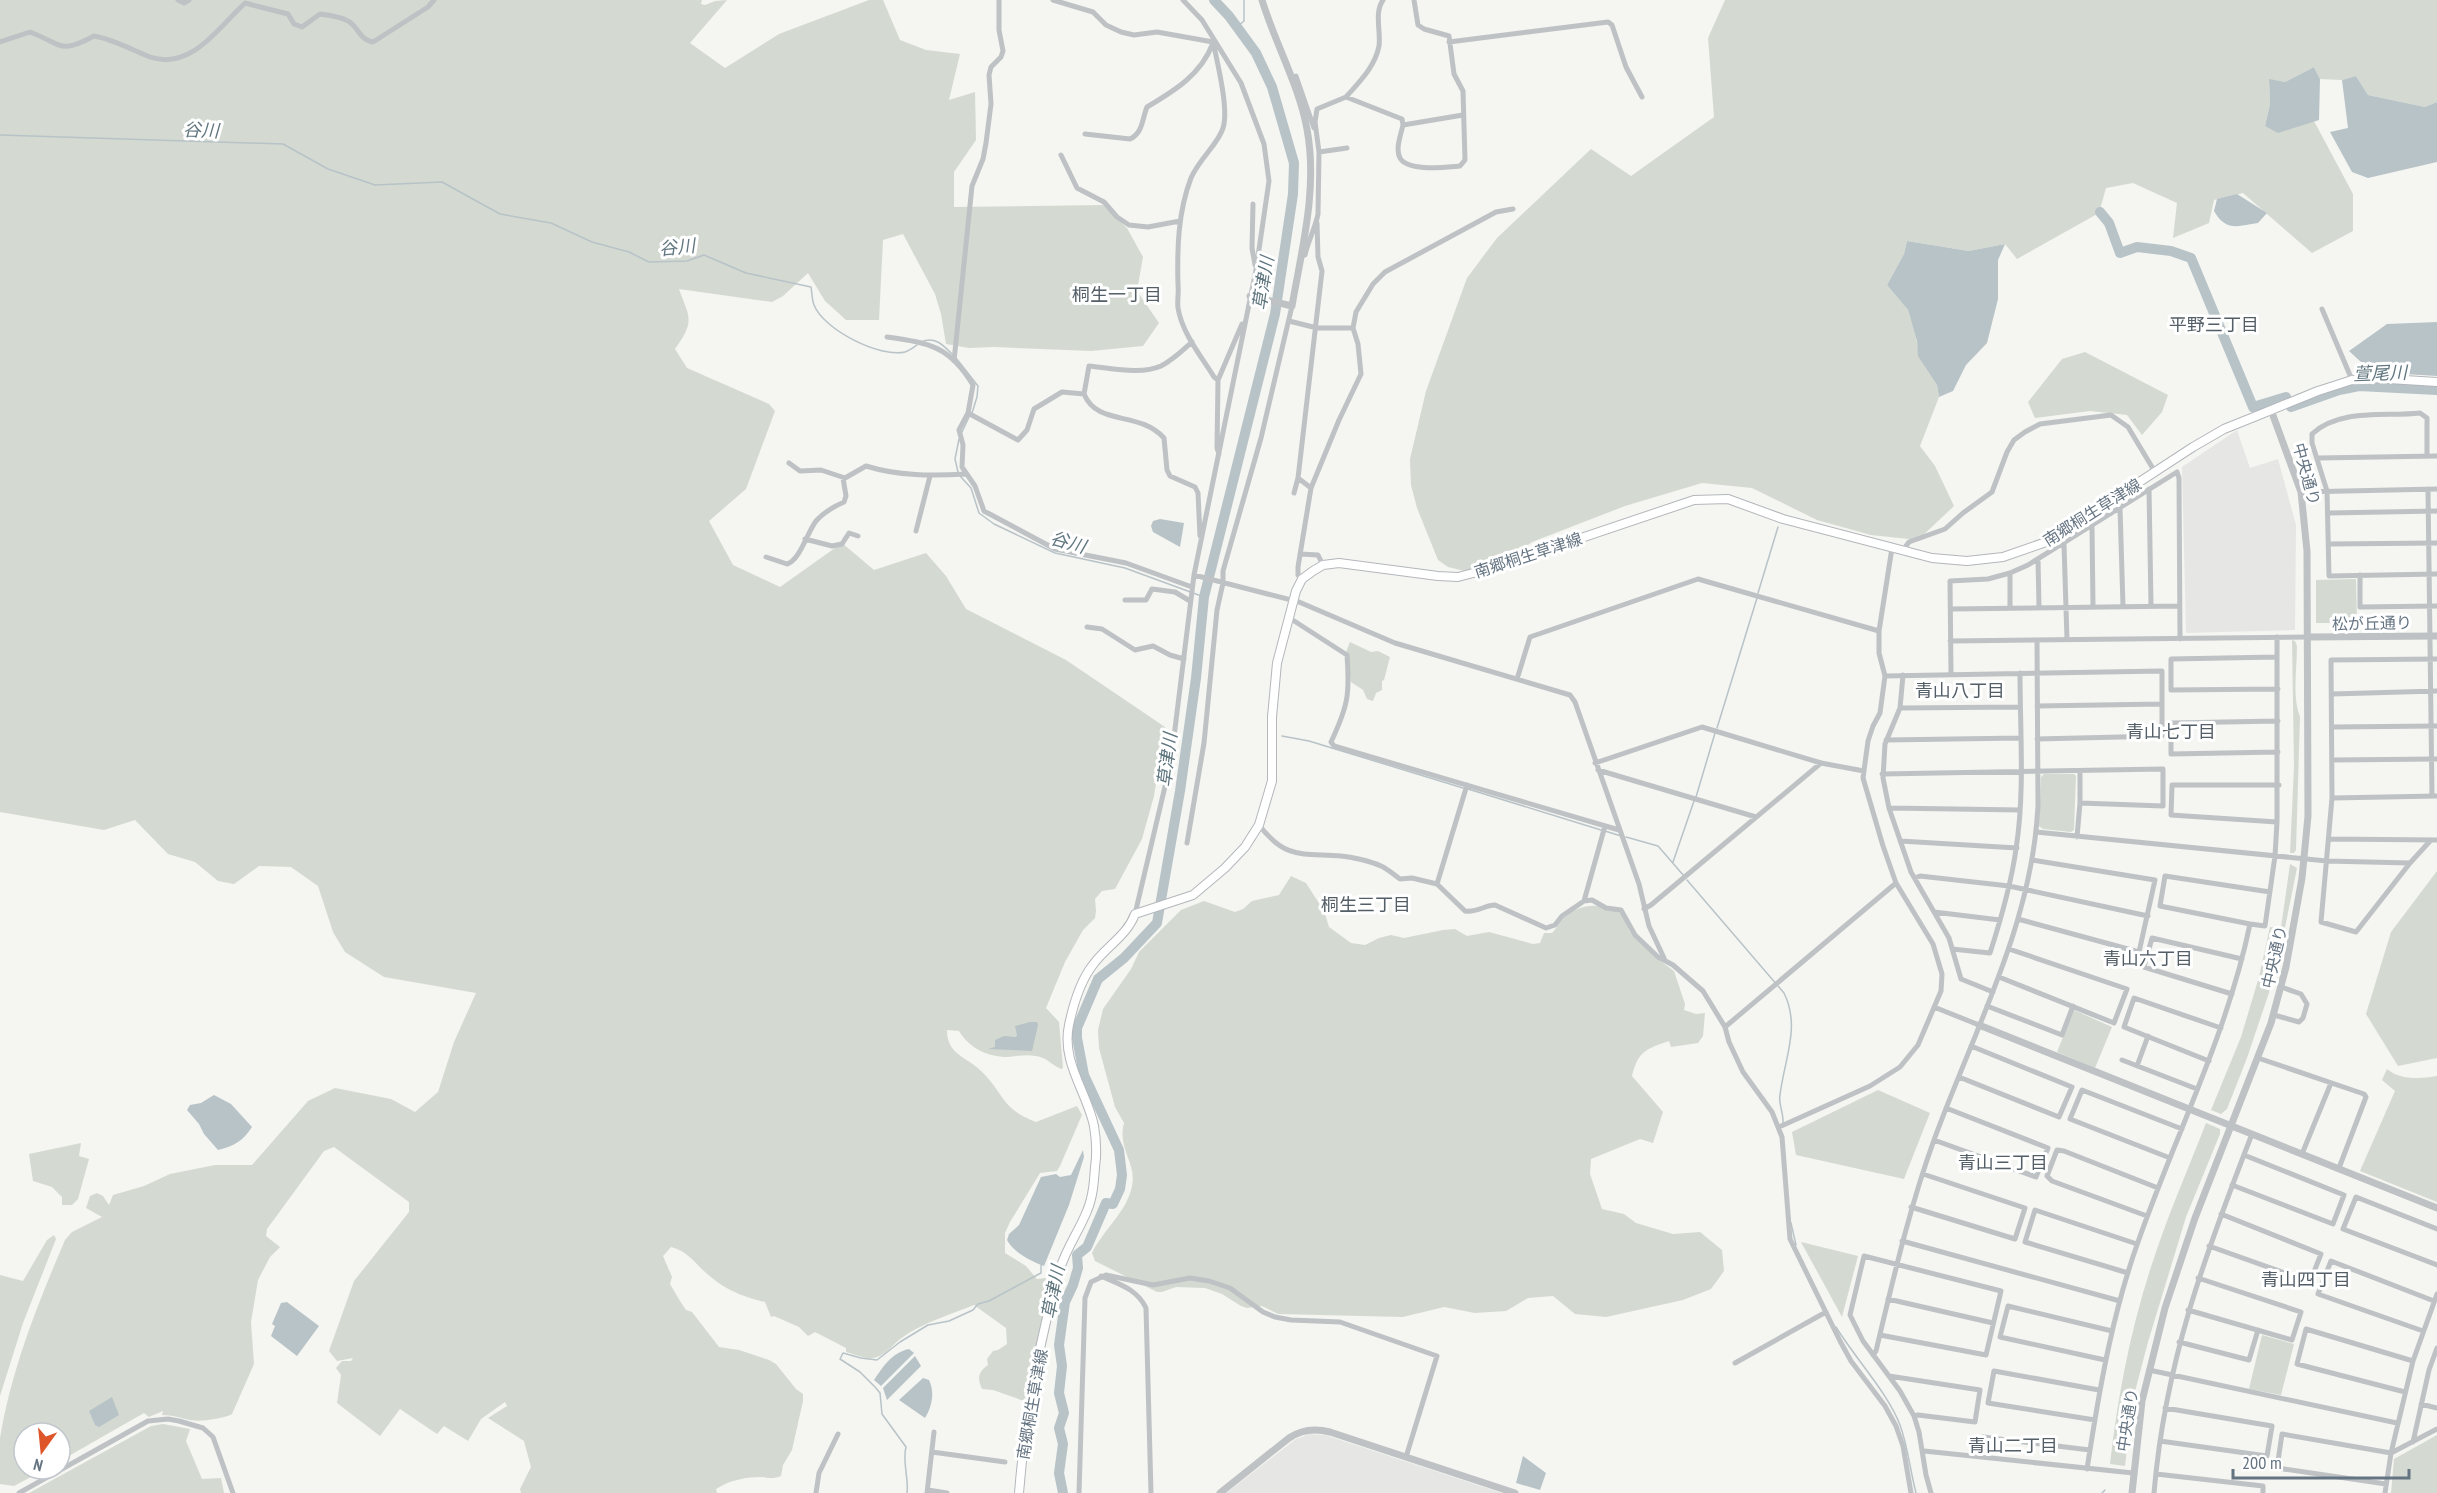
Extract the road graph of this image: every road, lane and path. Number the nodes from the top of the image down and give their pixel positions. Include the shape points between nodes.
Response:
1 (178, 0) edge
2 (189, 0) edge
3 (434, 0) edge
4 (1000, 0) edge
5 (1053, 0) edge
6 (1183, 0) edge
7 (1262, 0) edge
8 (1383, 0) edge
9 (1414, 0) edge
10 (0, 42) edge
11 (1213, 42) junction
12 (1449, 42) junction
13 (1291, 78) junction
14 (1346, 97) junction
15 (1642, 97) dead end
16 (1462, 115) junction
17 (1403, 125) junction
18 (1085, 134) dead end
19 (1317, 135) junction
20 (1347, 148) dead end
21 (1319, 152) junction
22 (1061, 155) dead end
23 (1253, 204) dead end
24 (1514, 209) dead end
25 (1180, 221) junction
26 (1317, 223) junction
27 (1301, 256) junction
28 (1256, 270) junction
29 (1252, 296) junction
30 (1289, 305) junction
31 (2322, 309) dead end
32 (1246, 314) junction
33 (1289, 321) junction
34 (1317, 328) junction
35 (1353, 328) junction
36 (887, 337) dead end
37 (1192, 342) junction
38 (954, 361) junction
39 (1218, 380) junction
40 (2352, 380) junction
41 (2437, 382) edge
42 (1084, 394) junction
43 (2271, 410) junction
44 (968, 413) junction
45 (1219, 455) junction
46 (2427, 456) junction
47 (2437, 456) edge
48 (2318, 458) junction
49 (789, 464) dead end
50 (2155, 472) junction
51 (966, 474) junction
52 (930, 476) junction
53 (843, 478) junction
54 (1298, 478) junction
55 (1311, 488) junction
56 (2149, 489) junction
57 (2428, 489) junction
58 (2437, 489) edge
59 (2327, 491) junction
60 (2301, 492) junction
61 (1294, 493) dead end
62 (2120, 508) junction
63 (2437, 511) edge
64 (2428, 512) junction
65 (2329, 513) junction
66 (2092, 526) junction
67 (916, 531) dead end
68 (858, 536) dead end
69 (1202, 537) junction
70 (805, 539) junction
71 (2429, 543) junction
72 (2437, 543) edge
73 (2064, 544) junction
74 (2329, 544) junction
75 (1892, 548) junction
76 (1910, 553) junction
77 (1300, 554) junction
78 (766, 557) dead end
79 (2038, 559) junction
80 (1323, 565) junction
81 (2010, 573) junction
82 (2429, 574) junction
83 (2437, 574) edge
84 (1194, 575) junction
85 (2360, 575) junction
86 (1302, 579) junction
87 (1221, 582) junction
88 (1192, 587) junction
89 (1125, 600) dead end
90 (1292, 600) junction
91 (1190, 601) junction
92 (2151, 605) junction
93 (2123, 606) junction
94 (2180, 606) junction
95 (2430, 606) junction
96 (2437, 606) edge
97 (2039, 607) junction
98 (2066, 607) junction
99 (2093, 607) junction
100 (2010, 608) junction
101 (1951, 609) junction
102 (1288, 616) junction
103 (1087, 627) dead end
104 (1879, 631) junction
105 (2433, 636) edge
106 (2308, 637) junction
107 (2277, 638) junction
108 (2180, 639) junction
109 (2037, 640) junction
110 (2067, 640) junction
111 (1950, 641) junction
112 (2277, 657) junction
113 (1184, 659) junction
114 (2434, 659) edge
115 (2020, 673) junction
116 (2037, 673) junction
117 (1951, 674) junction
118 (1903, 675) junction
119 (1885, 676) junction
120 (1517, 679) junction
121 (2278, 689) junction
122 (2434, 691) edge
123 (2332, 693) junction
124 (2162, 704) junction
125 (2020, 706) junction
126 (2037, 706) junction
127 (1900, 708) junction
128 (2278, 721) junction
129 (2434, 726) edge
130 (2332, 727) junction
131 (2021, 738) junction
132 (2037, 739) junction
133 (1886, 740) junction
134 (2278, 752) junction
135 (2434, 759) edge
136 (2332, 760) junction
137 (1595, 763) junction
138 (1821, 763) junction
139 (1598, 770) junction
140 (1864, 771) junction
141 (2037, 771) junction
142 (2080, 771) junction
143 (2021, 772) junction
144 (1882, 774) junction
145 (1467, 785) junction
146 (2279, 785) junction
147 (2435, 796) edge
148 (2332, 798) junction
149 (2080, 804) junction
150 (1889, 808) junction
151 (2020, 810) junction
152 (1756, 817) junction
153 (2277, 822) junction
154 (1259, 825) junction
155 (1605, 826) junction
156 (1618, 830) junction
157 (2036, 832) junction
158 (2077, 837) junction
159 (2329, 839) junction
160 (2434, 840) edge
161 (1900, 841) junction
162 (1187, 843) dead end
163 (2017, 848) junction
164 (2275, 856) junction
165 (2305, 859) junction
166 (2032, 860) junction
167 (2327, 861) junction
168 (2410, 863) junction
169 (1915, 878) junction
170 (1896, 883) junction
171 (1437, 885) junction
172 (2009, 886) junction
173 (2026, 889) junction
174 (2270, 892) junction
175 (1584, 901) junction
176 (1644, 909) junction
177 (1934, 912) junction
178 (1135, 914) junction
179 (2148, 916) junction
180 (2000, 920) junction
181 (2018, 920) junction
182 (2250, 924) junction
183 (1952, 949) junction
184 (2009, 949) junction
185 (1664, 958) junction
186 (2242, 959) junction
187 (1999, 977) junction
188 (2281, 987) junction
189 (1993, 992) junction
190 (2232, 994) junction
191 (1987, 1006) junction
192 (2073, 1006) junction
193 (1934, 1007) junction
194 (2274, 1015) junction
195 (1979, 1025) junction
196 (1725, 1027) junction
197 (2221, 1028) junction
198 (2148, 1036) junction
199 (1971, 1046) junction
200 (2258, 1058) junction
201 (2122, 1060) dead end
202 (2209, 1060) junction
203 (2137, 1066) junction
204 (1959, 1077) junction
205 (2331, 1083) junction
206 (2198, 1089) junction
207 (1946, 1108) junction
208 (2190, 1109) junction
209 (2231, 1125) junction
210 (1779, 1127) junction
211 (2182, 1129) junction
212 (2252, 1134) junction
213 (1934, 1140) junction
214 (2302, 1154) junction
215 (2244, 1155) junction
216 (2170, 1158) junction
217 (2339, 1168) junction
218 (1923, 1174) junction
219 (2232, 1185) junction
220 (2158, 1188) junction
221 (1911, 1207) junction
222 (2437, 1208) edge
223 (2221, 1214) junction
224 (2147, 1216) junction
225 (2437, 1229) edge
226 (1902, 1241) junction
227 (2137, 1244) junction
228 (2209, 1246) junction
229 (1896, 1264) junction
230 (2437, 1265) edge
231 (2128, 1273) junction
232 (1101, 1276) junction
233 (2198, 1278) junction
234 (2437, 1294) edge
235 (1888, 1299) junction
236 (2120, 1301) junction
237 (2434, 1301) junction
238 (2188, 1310) junction
239 (1826, 1312) junction
240 (1993, 1323) junction
241 (2258, 1330) junction
242 (2112, 1331) junction
243 (2423, 1331) junction
244 (1880, 1335) junction
245 (2179, 1342) junction
246 (2437, 1348) edge
247 (1873, 1355) junction
248 (2105, 1360) junction
249 (2413, 1361) junction
250 (1735, 1363) dead end
251 (2149, 1370) junction
252 (2429, 1370) junction
253 (2437, 1373) edge
254 (2172, 1374) junction
255 (1889, 1376) junction
256 (2099, 1390) junction
257 (2404, 1392) junction
258 (2421, 1404) junction
259 (2165, 1408) junction
260 (2437, 1408) edge
261 (1914, 1416) junction
262 (2095, 1420) junction
263 (2397, 1423) junction
264 (2437, 1429) edge
265 (934, 1432) dead end
266 (838, 1434) dead end
267 (2160, 1442) junction
268 (2413, 1442) junction
269 (2090, 1450) junction
270 (1923, 1451) junction
271 (932, 1452) junction
272 (2391, 1453) junction
273 (1406, 1457) junction
274 (1980, 1457) junction
275 (1005, 1462) dead end
276 (2087, 1468) junction
277 (2133, 1473) junction
278 (2156, 1474) junction
279 (2386, 1484) junction
280 (928, 1491) edge
281 (19, 1493) edge
282 (233, 1493) edge
283 (816, 1493) edge
284 (947, 1493) edge
285 (1018, 1493) edge
286 (1079, 1493) edge
287 (1151, 1493) edge
288 (1220, 1493) edge
289 (1515, 1493) edge
290 (1911, 1493) edge
291 (1931, 1493) edge
292 (2132, 1493) edge
293 (2154, 1493) edge
294 (2263, 1493) edge
295 (2385, 1493) edge

1 - 2 street
3 - 10 street via 373,42 360,36 350,21 338,17 320,14 302,27 294,24 288,14 244,3 201,46 178,58 163,60 94,36 66,48 30,32
4 - 38 street via 1003,51 989,75 990,114 983,159 972,186
5 - 11 street via 1093,12 1106,25 1121,32 1158,32
6 - 11 street via 1202,20
7 - 13 street
8 - 14 street via 1378,12 1379,45 1375,58
9 - 12 street via 1418,25 1444,33
11 - 18 street via 1184,85 1147,107 1136,136 1130,139
11 - 25 street via 1225,120 1191,178 1182,201
11 - 28 street via 1240,83 1269,166 1268,199
12 - 15 street via 1608,22
12 - 16 street via 1454,74 1463,91
13 - 19 street via 1296,76
13 - 27 street via 1307,128 1310,153 1309,208
14 - 17 street via 1402,119
14 - 19 street via 1317,109
16 - 17 street
16 - 17 street via 1465,160 1460,166 1430,168 1402,161 1398,144
19 - 21 street
20 - 21 street
21 - 26 street
22 - 25 street via 1077,188 1104,202 1129,225 1148,227
23 - 28 street
24 - 35 street via 1496,212 1385,272 1364,298
25 - 37 street via 1178,307
26 - 27 street via 1305,255
26 - 34 street via 1322,272
27 - 30 street
28 - 29 street
29 - 30 street
29 - 32 street
30 - 33 street
31 - 40 street
32 - 39 street
32 - 45 street
33 - 34 street
33 - 87 street
34 - 35 street
34 - 54 street
35 - 55 street via 1361,374
36 - 38 street via 936,346
37 - 39 street
37 - 42 street via 1158,367 1140,370 1089,366
38 - 44 street via 973,385
39 - 45 street
40 - 41 main road, 南郷桐生草津線
40 - 43 main road, 南郷桐生草津線
42 - 44 street via 1062,392 1034,409 1018,440
42 - 69 street via 1093,408 1103,414 1140,421 1164,438 1170,476 1195,487 1198,493
43 - 50 main road, 南郷桐生草津線 via 2224,429
43 - 60 street, 中央通り
44 - 51 street via 959,430
45 - 69 street
46 - 47 street
46 - 48 street
46 - 48 street via 2427,418 2420,413 2362,416 2322,425 2312,434
48 - 59 street
49 - 53 street via 800,471 821,470
50 - 76 main road, 南郷桐生草津線 via 2029,550 2003,558 1966,561
50 - 76 street via 2128,427 2111,415 2038,424 2011,445 1992,492 1946,529 1909,542 1906,546
51 - 52 street
51 - 88 street via 984,511 1055,549 1126,564
52 - 53 street via 866,466
52 - 67 street
53 - 70 street via 844,502 818,518
54 - 55 street
54 - 61 street
55 - 77 street
56 - 62 street
56 - 92 street
56 - 94 street via 2177,472
57 - 58 street
57 - 59 street
57 - 64 street
59 - 60 street
59 - 65 street
60 - 106 street, 中央通り via 2307,552
62 - 66 street
62 - 93 street
63 - 64 street
64 - 65 street
64 - 71 street
65 - 74 street
66 - 73 street
66 - 99 street
68 - 70 street via 849,533 842,544 832,546
69 - 84 street
70 - 78 street via 792,563
71 - 72 street
71 - 74 street
71 - 82 street
73 - 79 street
73 - 98 street
74 - 85 street via 2329,576
75 - 76 main road, 南郷桐生草津線
75 - 80 main road, 南郷桐生草津線 via 1716,498 1694,500 1458,577 1340,563
75 - 104 street
77 - 80 street via 1318,555
77 - 86 street via 1298,575
79 - 81 street
79 - 97 street
80 - 86 main road
81 - 100 street
81 - 101 street via 1988,579 1950,581
82 - 83 street
82 - 85 street
82 - 95 street
84 - 87 street
84 - 88 street
85 - 95 street via 2360,607
86 - 90 main road
87 - 90 street
87 - 162 street via 1204,742
88 - 91 street
89 - 91 street via 1146,600 1152,589 1175,592
90 - 102 main road
90 - 120 street via 1395,643
91 - 113 street
92 - 93 street
92 - 94 street
93 - 99 street
94 - 108 street
95 - 96 street
95 - 105 street
97 - 98 street
97 - 100 street
98 - 99 street
98 - 110 street
100 - 101 street
101 - 111 street
102 - 145 street via 1347,655 1347,705 1331,742 1334,746
102 - 154 main road via 1274,686 1272,781
103 - 113 street via 1102,629 1136,650 1153,646
104 - 119 street
104 - 120 street via 1698,579 1530,638
105 - 106 street, 松が丘通り
105 - 114 street
106 - 107 street
106 - 165 street, 中央通り
107 - 108 street
107 - 112 street
108 - 110 street
109 - 110 street
109 - 111 street
109 - 116 street
111 - 117 street
112 - 121 street
112 - 121 street via 2171,659 2171,690
113 - 178 street via 1171,760
114 - 122 street
114 - 123 street via 2331,660
115 - 116 street
115 - 117 street
115 - 125 street
116 - 124 street via 2162,671
116 - 126 street
117 - 118 street
118 - 119 street
118 - 127 street
119 - 140 street via 1880,713 1868,741
120 - 137 street via 1570,695
121 - 128 street
122 - 123 street
122 - 129 street
123 - 130 street
124 - 126 street
124 - 132 street via 2162,736
125 - 127 street
125 - 131 street
126 - 132 street
127 - 133 street
128 - 134 street
128 - 134 street via 2171,723 2172,754
129 - 130 street
129 - 135 street
130 - 136 street
131 - 133 street
131 - 143 street
132 - 141 street
133 - 144 street
134 - 146 street
135 - 136 street
135 - 147 street
136 - 148 street
137 - 138 street via 1702,727
137 - 139 street
138 - 140 street
138 - 152 street
139 - 152 street
139 - 156 street
140 - 170 street via 1864,785
141 - 142 street
141 - 143 street
141 - 157 street
142 - 149 street
142 - 149 street via 2163,769 2163,806
143 - 144 street
143 - 151 street
144 - 150 street
145 - 155 street
145 - 171 street
146 - 153 street
146 - 153 street via 2172,785 2171,815
147 - 148 street
148 - 159 street
149 - 158 street
150 - 151 street
150 - 161 street
151 - 163 street
152 - 176 street
153 - 164 street
154 - 171 street via 1292,853 1342,856 1381,866 1400,879
154 - 178 main road via 1226,868 1193,895
155 - 156 street
155 - 175 street
156 - 176 street via 1639,884
157 - 158 street
157 - 166 street
158 - 164 street
159 - 160 street
159 - 167 street
160 - 168 street
161 - 163 street
161 - 169 street
163 - 172 street
164 - 165 street
164 - 174 street
165 - 167 street
165 - 188 street, 中央通り
166 - 173 street
166 - 179 street via 2155,880
167 - 168 street
167 - 168 street via 2321,922 2356,932
169 - 172 street
169 - 177 street
170 - 193 street via 1928,933 1937,955 1942,983
170 - 196 street
171 - 175 street via 1466,911 1495,905 1546,928
172 - 173 street
172 - 180 street
173 - 179 street
173 - 181 street
174 - 182 street via 2265,926
174 - 182 street via 2165,876 2160,906
175 - 185 street via 1621,910 1635,935
176 - 185 street
177 - 180 street
177 - 183 street
178 - 285 main road, 南郷桐生草津線 via 1124,933 1085,978 1069,1028 1074,1074 1094,1126 1096,1164 1088,1209 1061,1265 1050,1306
179 - 181 street via 2139,952
180 - 183 street via 1990,953
181 - 184 street
182 - 186 street
183 - 189 street via 1961,979
184 - 187 street
184 - 192 street via 2127,989 2114,1023
185 - 196 street via 1703,991
186 - 190 street
186 - 190 street via 2152,938 2144,967
187 - 189 street
187 - 192 street
188 - 194 street, 中央通り
188 - 194 street via 2301,994 2307,1004 2299,1022
189 - 191 street
190 - 197 street
191 - 192 street via 2062,1035
191 - 195 street
193 - 195 street
193 - 210 street via 1918,1045 1900,1067 1870,1086
194 - 200 street, 中央通り
195 - 199 street
195 - 208 street
196 - 210 street via 1743,1072
197 - 198 street via 2134,998 2124,1027
197 - 202 street
198 - 202 street
198 - 203 street
199 - 204 street
199 - 204 street via 2072,1087 2060,1117
200 - 205 street
200 - 209 street, 中央通り
201 - 203 street
202 - 206 street
203 - 206 street
204 - 207 street
205 - 214 street
205 - 217 street via 2366,1097
206 - 208 street
207 - 213 street
207 - 213 street via 2048,1148 2036,1177
208 - 209 street
208 - 211 street
209 - 212 street
209 - 251 street, 中央通り via 2179,1263
210 - 239 street via 1790,1239
211 - 216 street
211 - 216 street via 2082,1090 2070,1119
212 - 214 street
212 - 215 street
213 - 218 street
214 - 217 street
215 - 219 street
215 - 219 street via 2344,1195 2333,1224
216 - 220 street
217 - 222 street
218 - 221 street
218 - 221 street via 2025,1208 2015,1239
219 - 223 street
220 - 224 street
220 - 224 street via 2057,1150 2047,1176 2052,1181
221 - 226 street
223 - 228 street
223 - 228 street via 2321,1254 2310,1282
224 - 227 street
225 - 230 street via 2356,1197 2343,1229
226 - 229 street
226 - 236 street
227 - 231 street
227 - 231 street via 2035,1210 2028,1231 2025,1242
228 - 233 street
229 - 235 street
229 - 240 street via 2001,1291
229 - 247 street via 1864,1256 1850,1315
231 - 236 street
232 - 273 street via 1153,1285 1191,1278 1209,1281 1230,1288 1275,1317 1340,1322 1437,1356
232 - 286 street via 1091,1282 1085,1298
232 - 287 street via 1140,1296 1146,1308
233 - 238 street
233 - 241 street via 2301,1312 2292,1340
234 - 237 street
235 - 240 street
235 - 244 street
236 - 242 street
237 - 243 street
237 - 243 street via 2331,1261 2318,1294
238 - 241 street
238 - 245 street
239 - 250 street
239 - 290 street via 1851,1361 1896,1426
240 - 244 street via 1986,1356
241 - 245 street via 2250,1360
242 - 248 street
242 - 248 street via 2008,1306 2000,1337
243 - 249 street
244 - 247 street
245 - 254 street
246 - 252 street
247 - 255 street
248 - 256 street
249 - 257 street
249 - 257 street via 2306,1329 2297,1364
251 - 254 street
251 - 277 street, 中央通り
252 - 253 street
252 - 258 street
254 - 259 street
254 - 263 street
255 - 261 street
255 - 261 street via 1980,1390 1975,1422
256 - 262 street
256 - 262 street via 1994,1371 1988,1403
257 - 263 street
258 - 260 street
258 - 268 street
259 - 267 street
259 - 267 street via 2272,1426 2267,1456
261 - 270 street
262 - 269 street
263 - 272 street
264 - 268 street
265 - 271 street
266 - 283 street via 819,1473
267 - 278 street
268 - 272 street
269 - 274 street via 1983,1437
269 - 276 street
270 - 274 street
270 - 291 street
271 - 275 street
271 - 280 street
272 - 279 street
272 - 279 street via 2282,1434 2277,1468
273 - 288 street via 1330,1432 1303,1431 1288,1438
273 - 289 street
274 - 276 street
276 - 277 street
277 - 292 street, 中央通り
278 - 293 street
278 - 294 street via 2263,1486
279 - 295 street
280 - 284 street
281 - 282 street via 142,1424 168,1419 208,1431 217,1445

